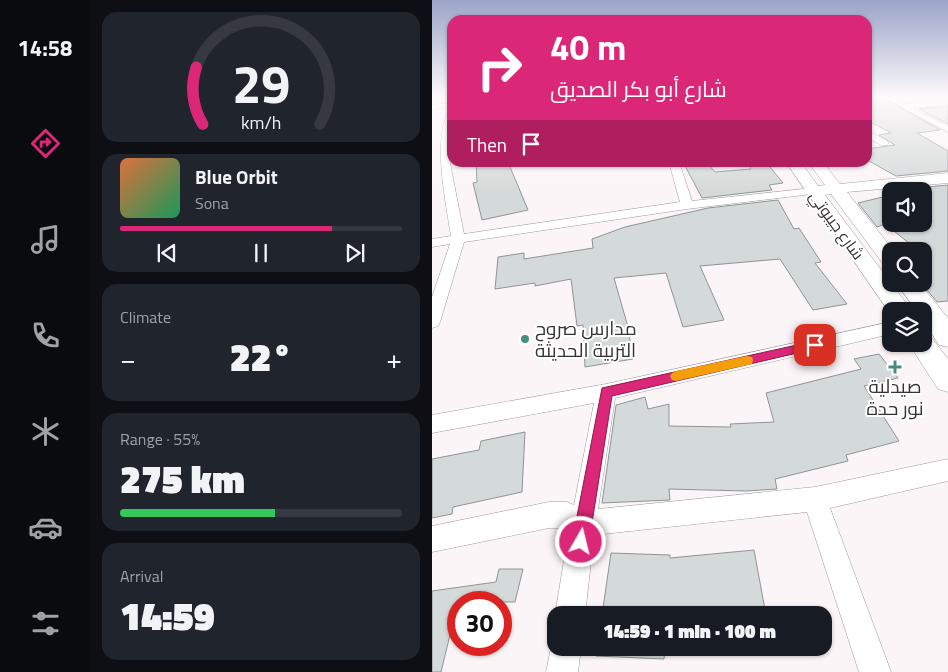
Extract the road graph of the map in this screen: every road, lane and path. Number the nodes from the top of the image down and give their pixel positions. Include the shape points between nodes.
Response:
1 (445, 128) edge
2 (872, 136) edge
3 (884, 143) dead end
4 (442, 148) edge
5 (676, 167) edge
6 (796, 167) edge
7 (819, 167) edge
8 (948, 178) edge
9 (834, 188) junction
10 (812, 191) junction
11 (687, 205) junction
12 (458, 240) junction
13 (432, 243) edge
14 (882, 249) edge
15 (915, 292) edge
16 (893, 302) edge
17 (935, 317) edge
18 (432, 322) edge
19 (882, 330) edge
20 (948, 338) edge
21 (928, 352) edge
22 (948, 381) edge
23 (606, 392) junction
24 (432, 424) edge
25 (948, 470) edge
26 (815, 499) junction
27 (583, 523) junction
28 (432, 539) edge
29 (571, 606) edge
30 (565, 656) edge
31 (562, 672) edge
32 (875, 672) edge

1 - 4 street
2 - 3 street
4 - 12 street
5 - 11 street
6 - 10 street, شارع جيبوتي
7 - 9 street, شارع جيبوتي
8 - 9 street
9 - 10 street
9 - 14 street, شارع جيبوتي
10 - 11 street
10 - 16 street, شارع جيبوتي
11 - 12 street
12 - 13 street
12 - 18 street
15 - 17 street
17 - 20 street
19 - 23 street
21 - 22 street
23 - 24 street
23 - 27 street
25 - 26 street
26 - 27 street
26 - 32 street
27 - 28 street via 567,515 549,515
27 - 29 street
30 - 31 street

